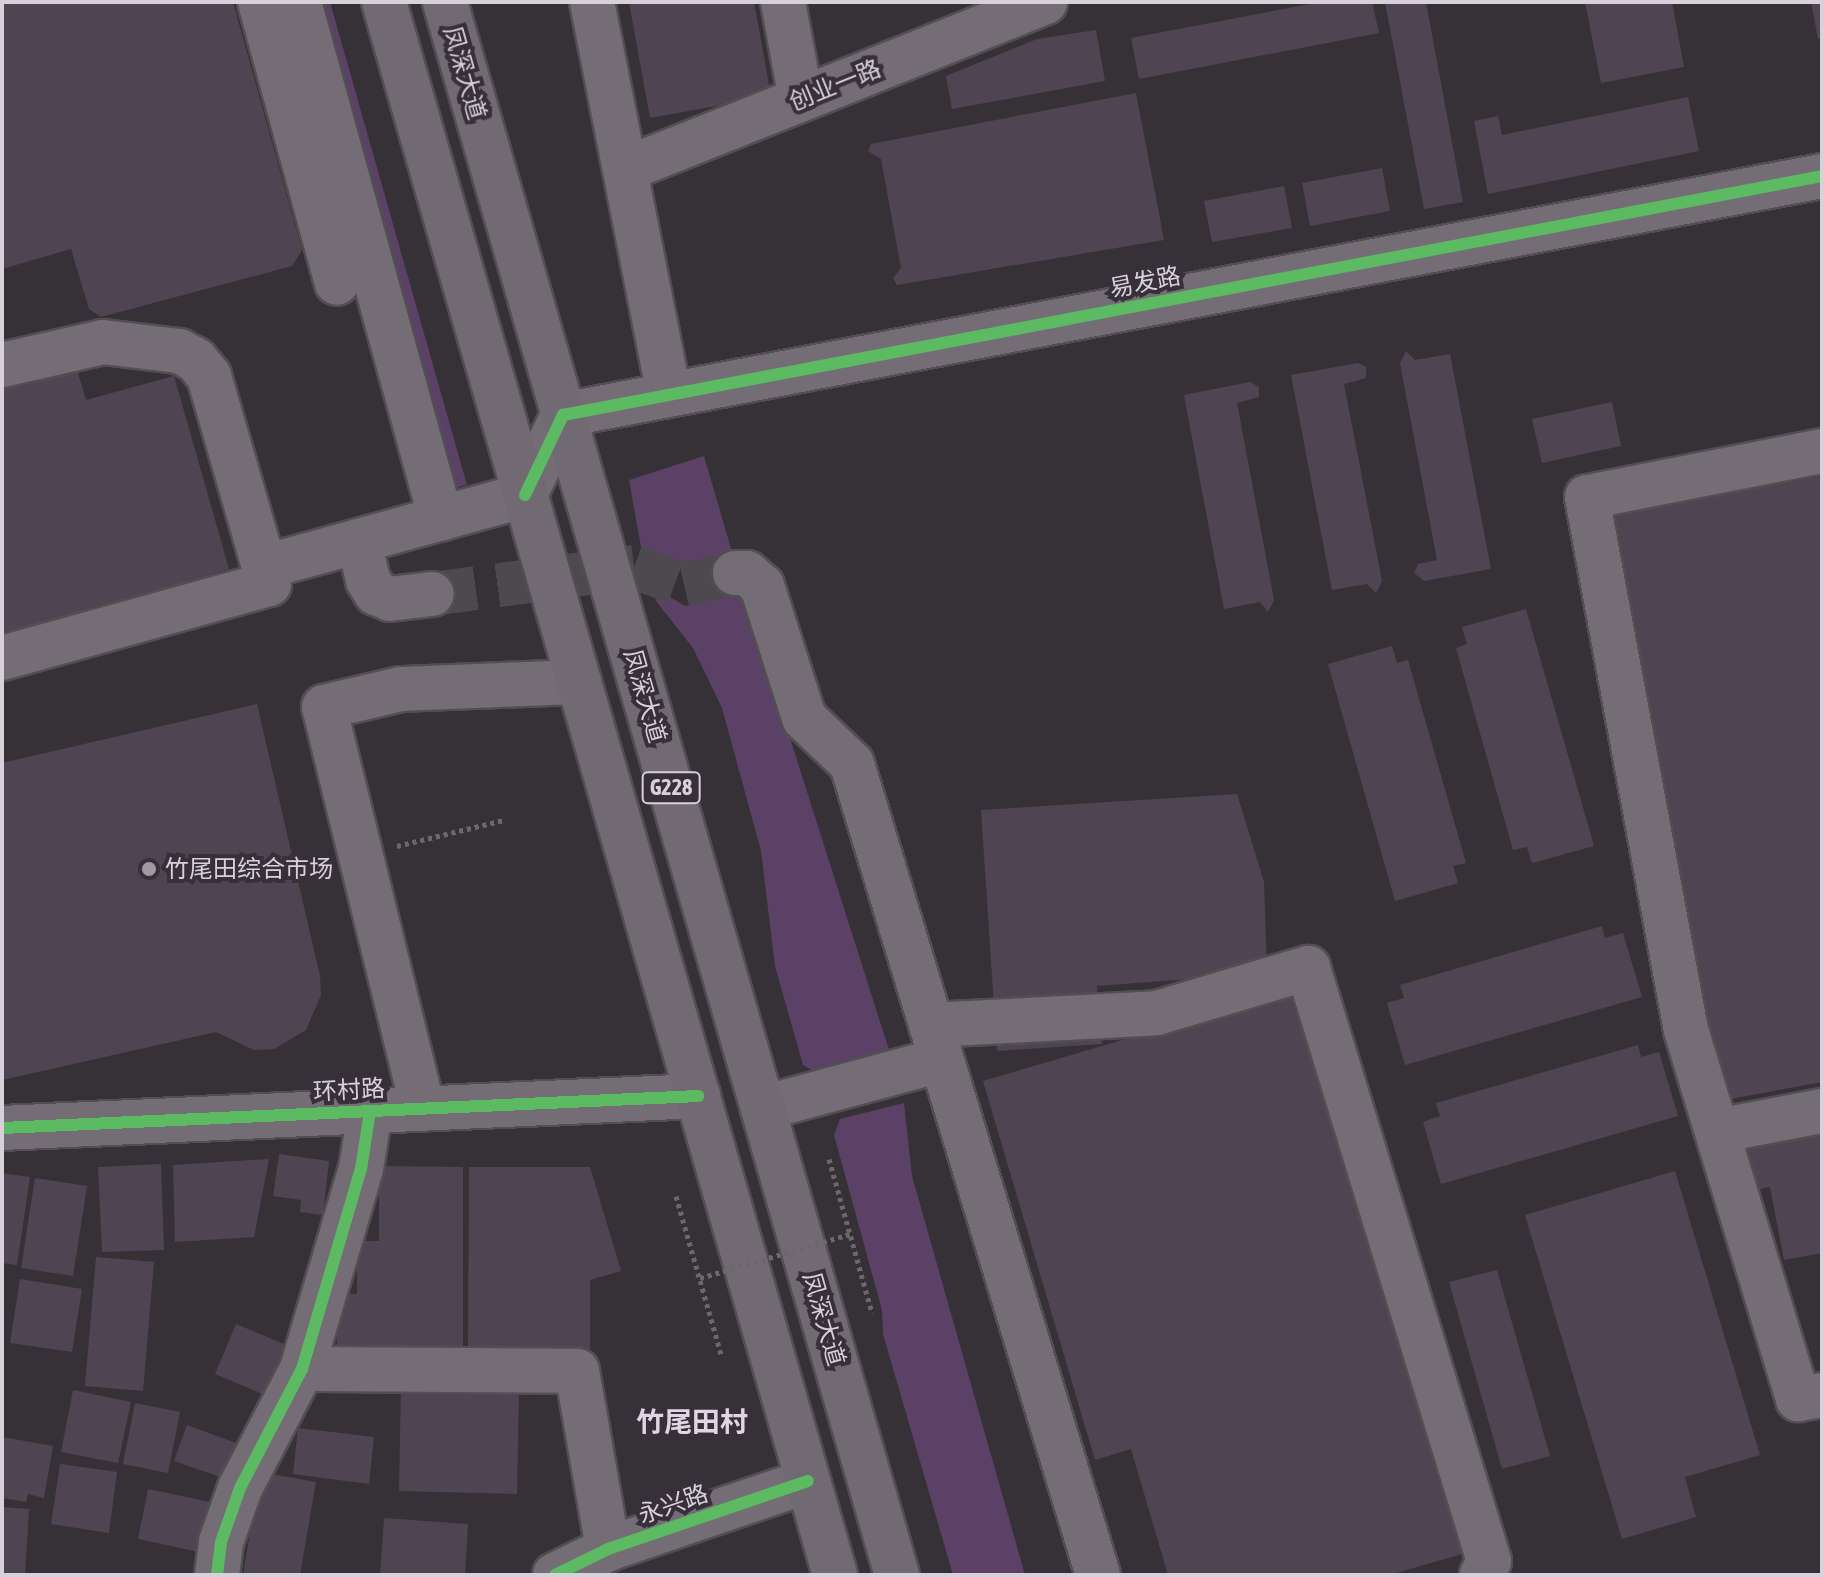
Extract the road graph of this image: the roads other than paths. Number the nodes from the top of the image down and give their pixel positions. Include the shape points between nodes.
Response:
1 (260, 2) edge
2 (299, 2) edge
3 (384, 2) edge
4 (445, 2) edge
5 (592, 2) edge
6 (783, 2) edge
7 (1045, 2) edge
8 (801, 99) junction
9 (626, 169) junction
10 (1822, 176) edge
11 (337, 283) dead end
12 (2, 365) edge
13 (669, 394) junction
14 (563, 415) junction
15 (1822, 451) edge
16 (525, 495) junction
17 (441, 519) junction
18 (359, 541) junction
19 (264, 567) junction
20 (735, 573) dead end
21 (432, 594) tunnel mouth
22 (2, 658) edge
23 (579, 682) junction
24 (936, 1043) junction
25 (698, 1096) junction
26 (763, 1108) junction
27 (423, 1109) junction
28 (370, 1111) junction
29 (1822, 1111) edge
30 (2, 1128) edge
31 (1717, 1131) junction
32 (302, 1369) junction
33 (1822, 1395) edge
34 (808, 1481) junction
35 (608, 1549) junction
36 (217, 1575) edge
37 (555, 1575) edge
38 (835, 1575) edge
39 (897, 1575) edge
40 (1098, 1575) edge
41 (1482, 1575) edge

1 - 11 street
2 - 17 street
3 - 16 highway, G228
4 - 14 highway, 凤深大道 / G228
5 - 9 street
6 - 8 street
7 - 8 street, 创业一路
8 - 9 street, 创业一路
9 - 13 street
10 - 13 street, 易发路
12 - 19 street via 103,342 179,351 196,360 209,376
13 - 14 street, 易发路
14 - 16 street
14 - 26 highway, 凤深大道 / G228
15 - 31 street via 1587,497 1686,1030
16 - 17 street
16 - 23 highway, G228
17 - 18 street
18 - 19 street
18 - 21 street via 376,593 390,599
19 - 22 street via 269,584
20 - 24 street via 747,573 762,586 804,718 852,764
23 - 25 highway, G228
23 - 27 street via 401,689 324,707
24 - 26 street
24 - 40 street
24 - 41 street via 1157,1013 1308,968 1489,1561
25 - 27 street, 环村路
25 - 34 highway, G228
26 - 39 highway, 凤深大道 / G228
27 - 28 street, 环村路
28 - 30 street, 环村路
28 - 32 street via 361,1169
29 - 31 street
31 - 33 street via 1798,1399
32 - 35 street via 577,1371
32 - 36 street via 240,1488 221,1542
34 - 35 street, 永兴路
34 - 38 highway, G228
35 - 37 street, 永兴路

